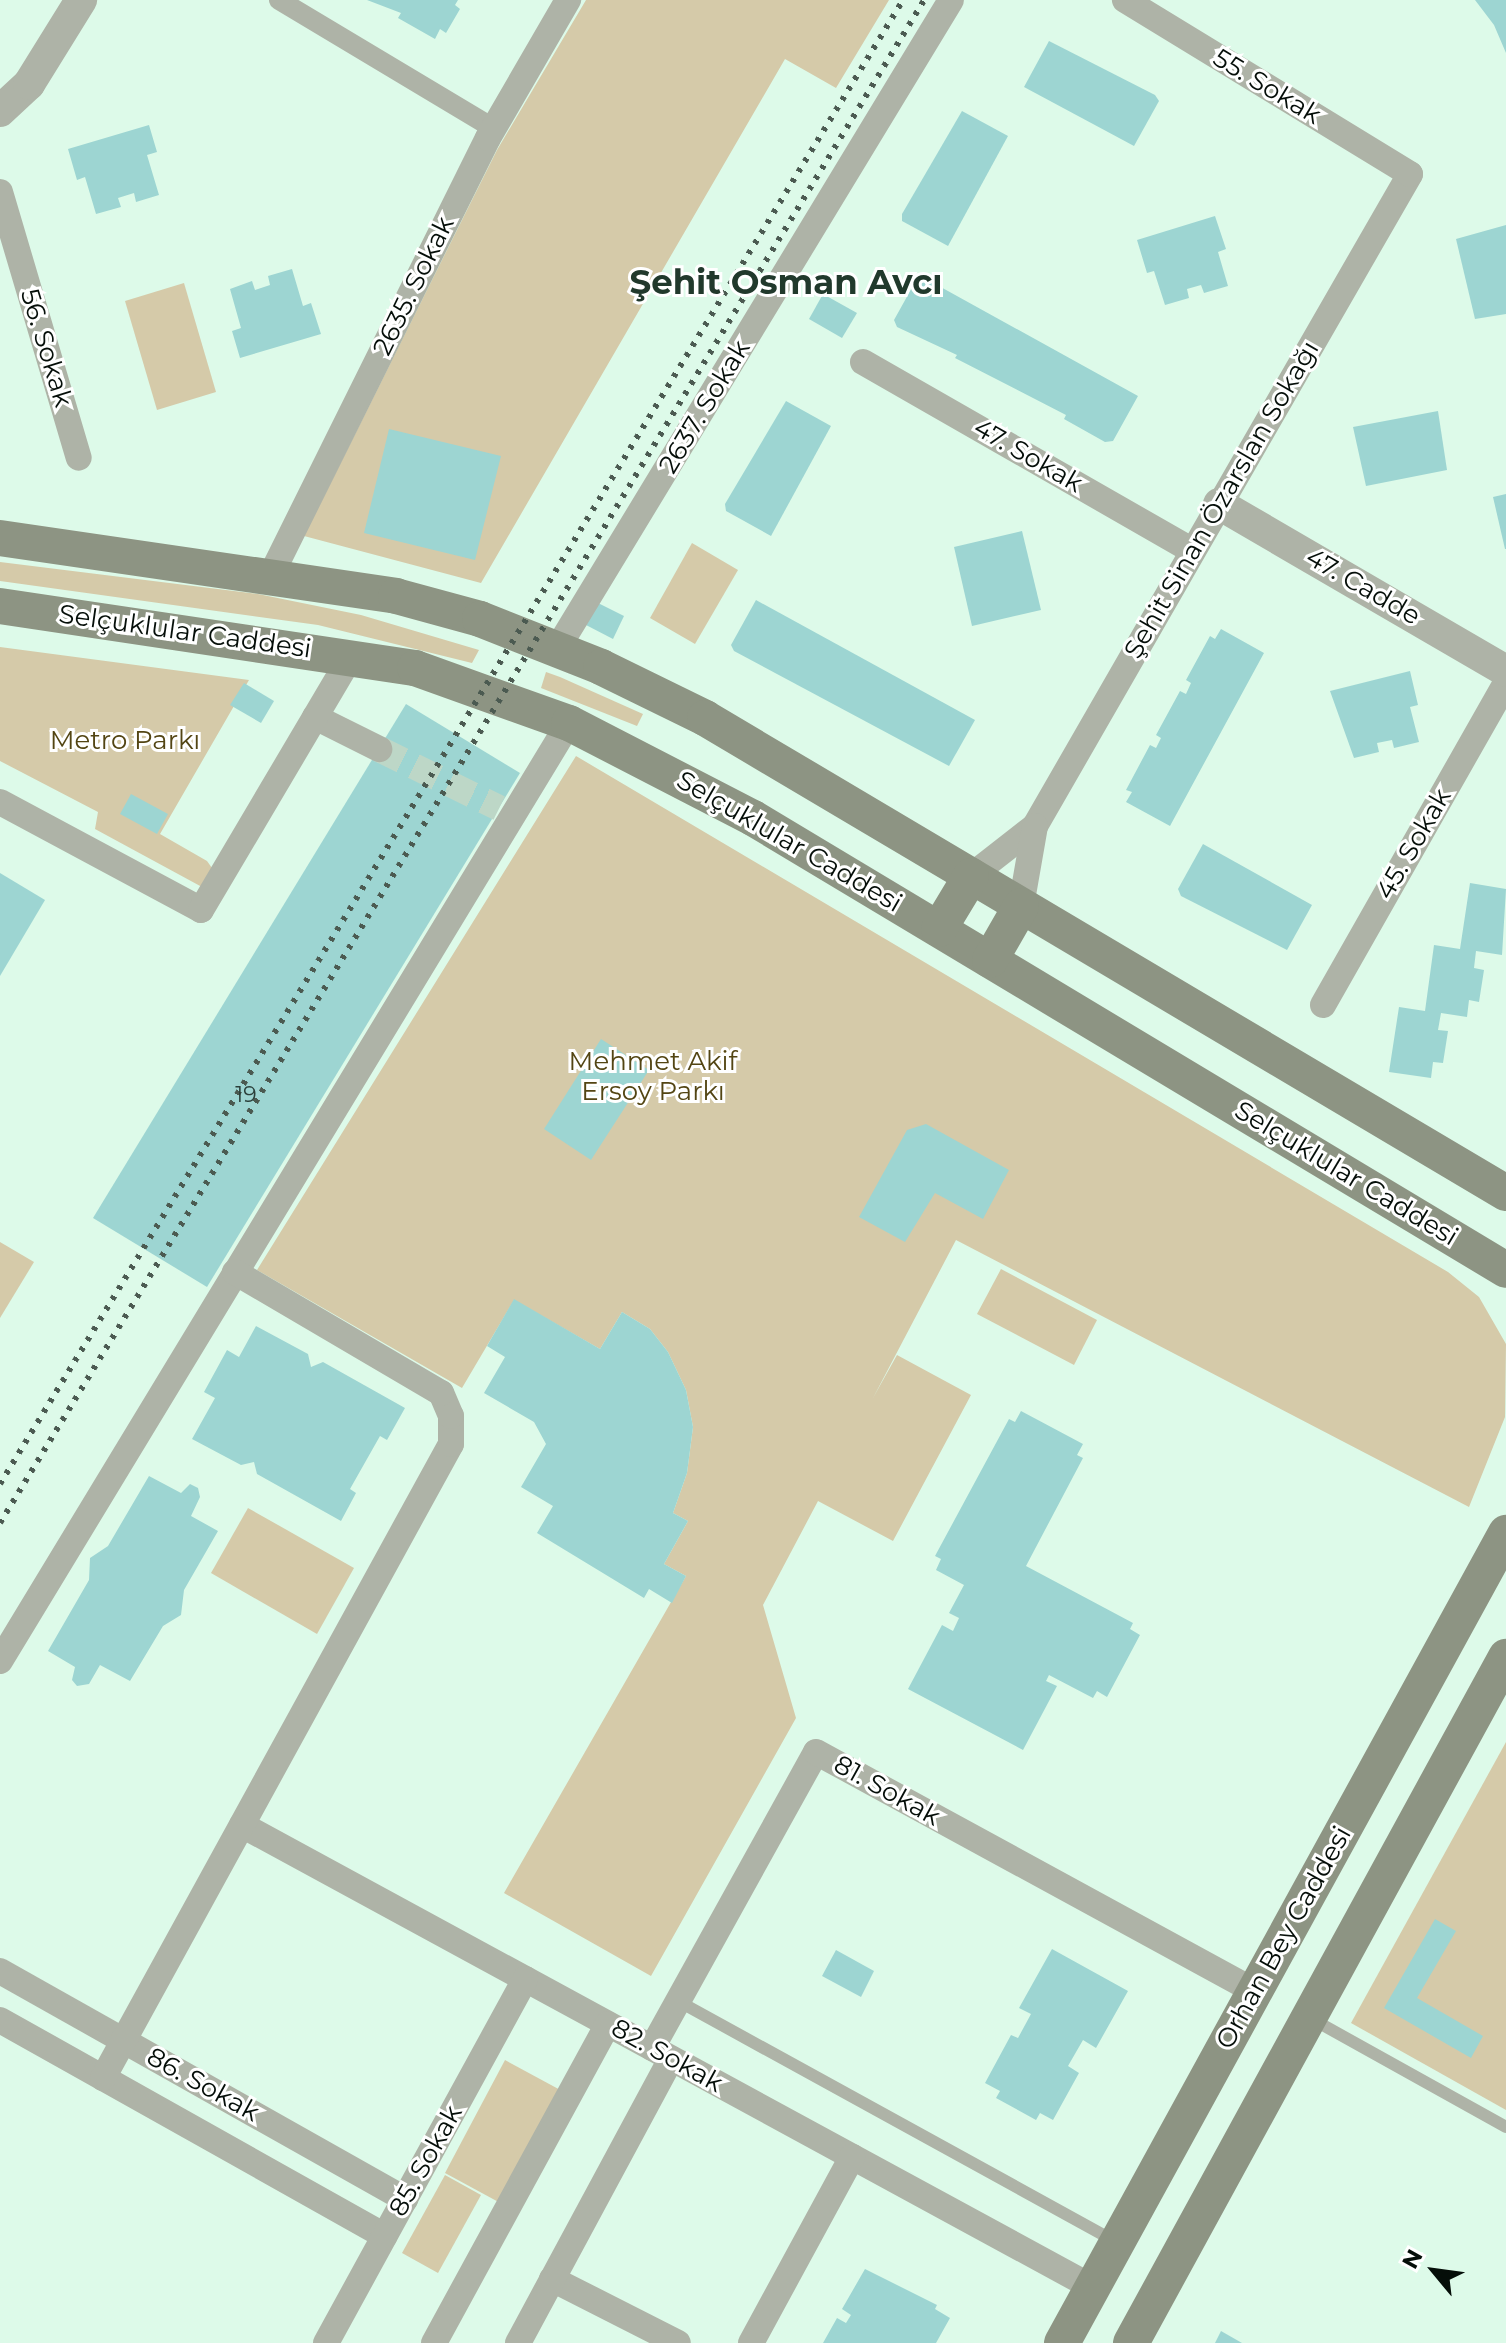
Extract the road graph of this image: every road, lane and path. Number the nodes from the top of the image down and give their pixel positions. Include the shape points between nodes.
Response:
1 (81, 0) edge
2 (279, 0) edge
3 (568, 0) edge
4 (951, 0) edge
5 (1125, 0) edge
6 (0, 111) edge
7 (493, 128) junction
8 (1410, 174) joint
9 (0, 192) edge
10 (863, 362) dead end
11 (79, 458) dead end
12 (1219, 504) junction
13 (0, 538) edge
14 (1193, 551) junction
15 (270, 577) junction
16 (0, 606) edge
17 (557, 649) junction
18 (352, 655) junction
19 (1506, 671) edge
20 (1506, 683) edge
21 (315, 717) junction
22 (569, 723) junction
23 (379, 749) tunnel mouth
24 (0, 802) edge
25 (1035, 826) junction
26 (971, 876) junction
27 (1021, 906) junction
28 (939, 929) junction
29 (990, 960) junction
30 (1323, 1005) dead end
31 (1506, 1193) edge
32 (1503, 1271) edge
33 (235, 1272) junction
34 (1506, 1533) edge
35 (1506, 1657) edge
36 (0, 1661) edge
37 (242, 1825) junction
38 (0, 1971) edge
39 (525, 1979) junction
40 (1255, 1991) junction
41 (678, 2001) junction
42 (1309, 2018) junction
43 (0, 2020) edge
44 (608, 2024) junction
45 (124, 2041) junction
46 (661, 2053) junction
47 (103, 2078) junction
48 (1506, 2127) edge
49 (852, 2157) junction
50 (405, 2199) junction
51 (385, 2236) junction
52 (1118, 2242) junction
53 (552, 2279) junction
54 (1092, 2287) junction
55 (326, 2343) edge
56 (434, 2343) edge
57 (518, 2343) edge
58 (678, 2343) edge
59 (751, 2343) edge
60 (1062, 2343) edge
61 (1131, 2343) edge

1 - 6 street via 29,84
2 - 7 street
3 - 7 street, 2635. Sokak
4 - 17 street, 2637. Sokak
5 - 8 street, 55. Sokak
7 - 15 street, 2635. Sokak
8 - 12 street, Şehit Sinan Özarslan Sokağı
9 - 11 street, 56. Sokak
10 - 14 street, 47. Sokak
12 - 14 street, Şehit Sinan Özarslan Sokağı
12 - 19 street, 47. Cadde
13 - 15 main road
14 - 25 street, Şehit Sinan Özarslan Sokağı
15 - 17 main road via 396,596 480,619
16 - 18 main road, Selçuklular Caddesi
17 - 26 main road via 705,718
18 - 21 street
18 - 22 main road, Selçuklular Caddesi via 432,671
20 - 30 street, 45. Sokak
21 - 23 street
21 - 24 street via 201,910
22 - 28 main road, Selçuklular Caddesi via 753,818
22 - 33 street via 505,812
25 - 26 street
25 - 27 street
26 - 27 main road
26 - 28 main road
27 - 29 main road
27 - 31 main road
28 - 29 main road, Selçuklular Caddesi
29 - 32 main road, Selçuklular Caddesi
33 - 36 street
33 - 37 street via 441,1393 451,1416 451,1444
34 - 40 main road, Orhan Bey Caddesi
35 - 42 main road
37 - 39 street, 82. Sokak
37 - 45 street
38 - 45 street, 86. Sokak
39 - 44 street, 82. Sokak
39 - 50 street, 85. Sokak
40 - 41 street, 81. Sokak via 816,1752
40 - 52 main road, Orhan Bey Caddesi
41 - 46 street, 81. Sokak
41 - 52 lane
42 - 48 lane
42 - 61 main road
43 - 47 street, 86. Sokak
44 - 46 street, 82. Sokak
44 - 56 street
45 - 47 street
45 - 50 street, 86. Sokak
46 - 49 street, 82. Sokak
46 - 53 street, 81. Sokak
47 - 51 street, 86. Sokak
49 - 54 street, 82. Sokak
49 - 59 street
50 - 51 street, 85. Sokak
51 - 55 street, 85. Sokak
52 - 54 main road, Orhan Bey Caddesi
53 - 57 street, 81. Sokak
53 - 58 street
54 - 60 main road, Orhan Bey Caddesi

